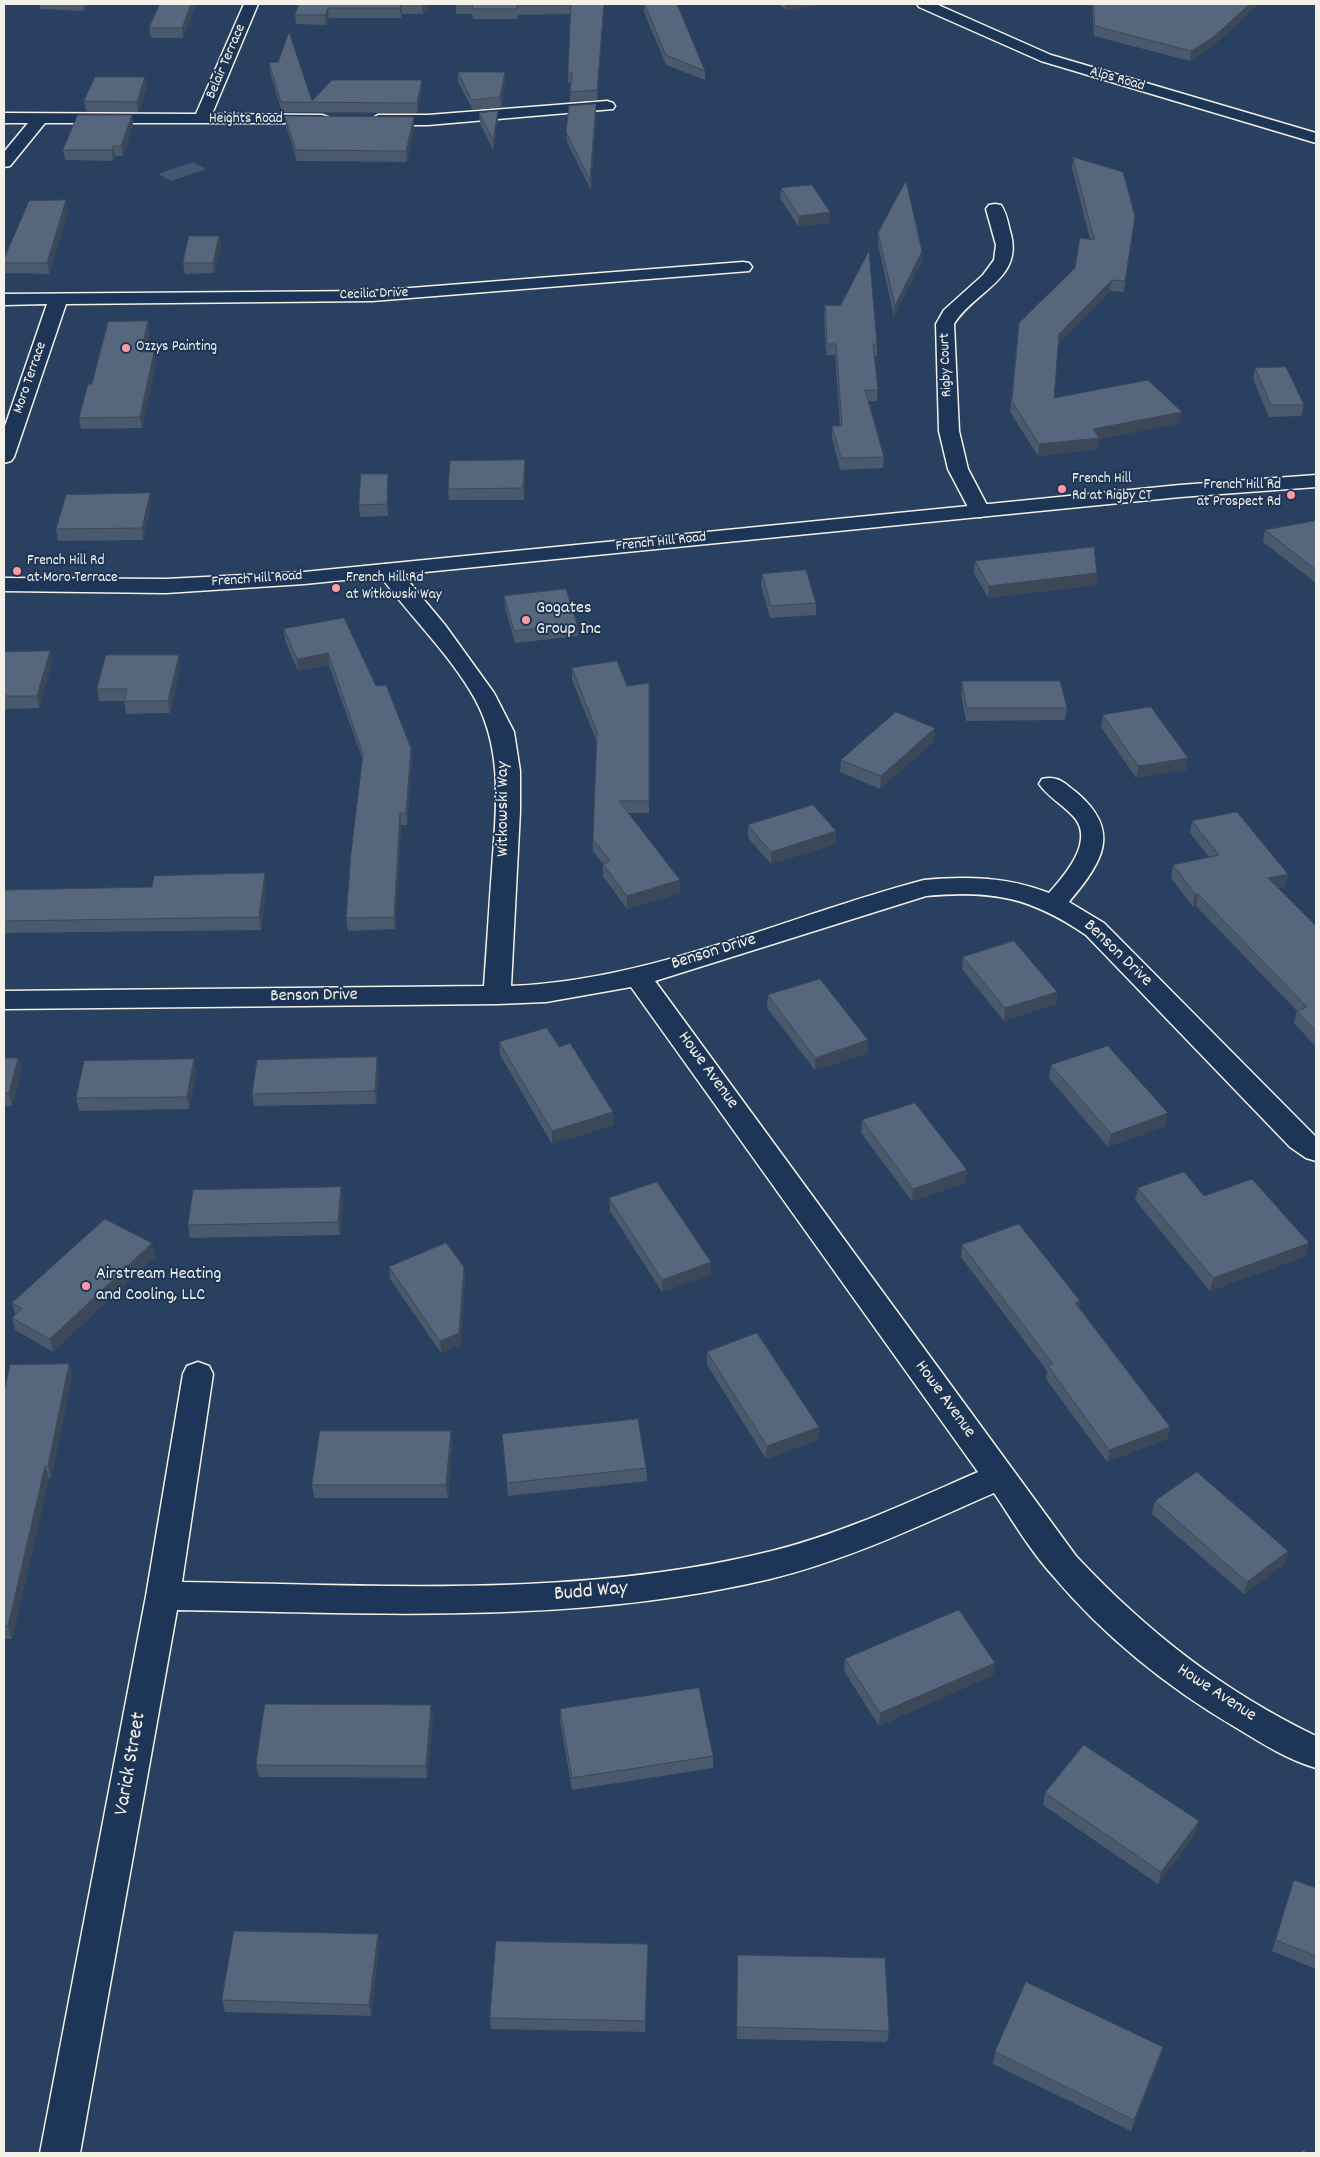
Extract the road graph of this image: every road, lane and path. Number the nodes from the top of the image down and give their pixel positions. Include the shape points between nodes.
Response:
1 (251, 4) edge
2 (924, 4) edge
3 (608, 106) dead end
4 (4, 118) edge
5 (41, 118) junction
6 (202, 119) junction
7 (340, 120) edge
8 (360, 120) edge
9 (1316, 138) edge
10 (4, 162) edge
11 (995, 208) dead end
12 (744, 266) dead end
13 (4, 299) edge
14 (58, 299) junction
15 (4, 457) edge
16 (1316, 481) edge
17 (980, 512) junction
18 (387, 570) junction
19 (4, 585) edge
20 (1051, 784) dead end
21 (1054, 904) junction
22 (638, 977) junction
23 (497, 995) junction
24 (4, 1000) edge
25 (1316, 1151) edge
26 (198, 1374) dead end
27 (999, 1477) junction
28 (163, 1596) junction
29 (1316, 1753) edge
30 (60, 2153) edge

1 - 6 street, Belair Terrace
2 - 9 street, Alps Road via 1046,58
3 - 8 street via 428,120
4 - 5 street, Heights Road
5 - 6 street, Heights Road
5 - 10 street
6 - 7 street, Heights Road
11 - 17 street, Rigby Court via 1005,249 1004,261 996,272 950,312 945,324 950,432 958,469
12 - 14 street, Cecilia Drive via 372,296
13 - 14 street, Cecilia Drive
14 - 15 street, Moro Terrace
16 - 17 street, French Hill Road
17 - 18 street, French Hill Road
18 - 19 street, French Hill Road via 166,586
18 - 23 street, Witkowski Way via 437,630 486,698 502,732 508,771 508,810
20 - 21 street via 1087,817 1092,845 1086,865
21 - 22 street, Benson Drive via 1016,890 985,885 924,888
21 - 25 street, Benson Drive via 1095,929 1300,1140
22 - 23 street, Benson Drive via 562,991
22 - 27 street, Howe Avenue
23 - 24 street, Benson Drive
26 - 28 street, Varick Street
27 - 28 street, Budd Way via 856,1538 772,1564 681,1584 585,1595 486,1599
27 - 29 street, Howe Avenue via 1064,1566 1154,1653 1225,1703
28 - 30 street, Varick Street

